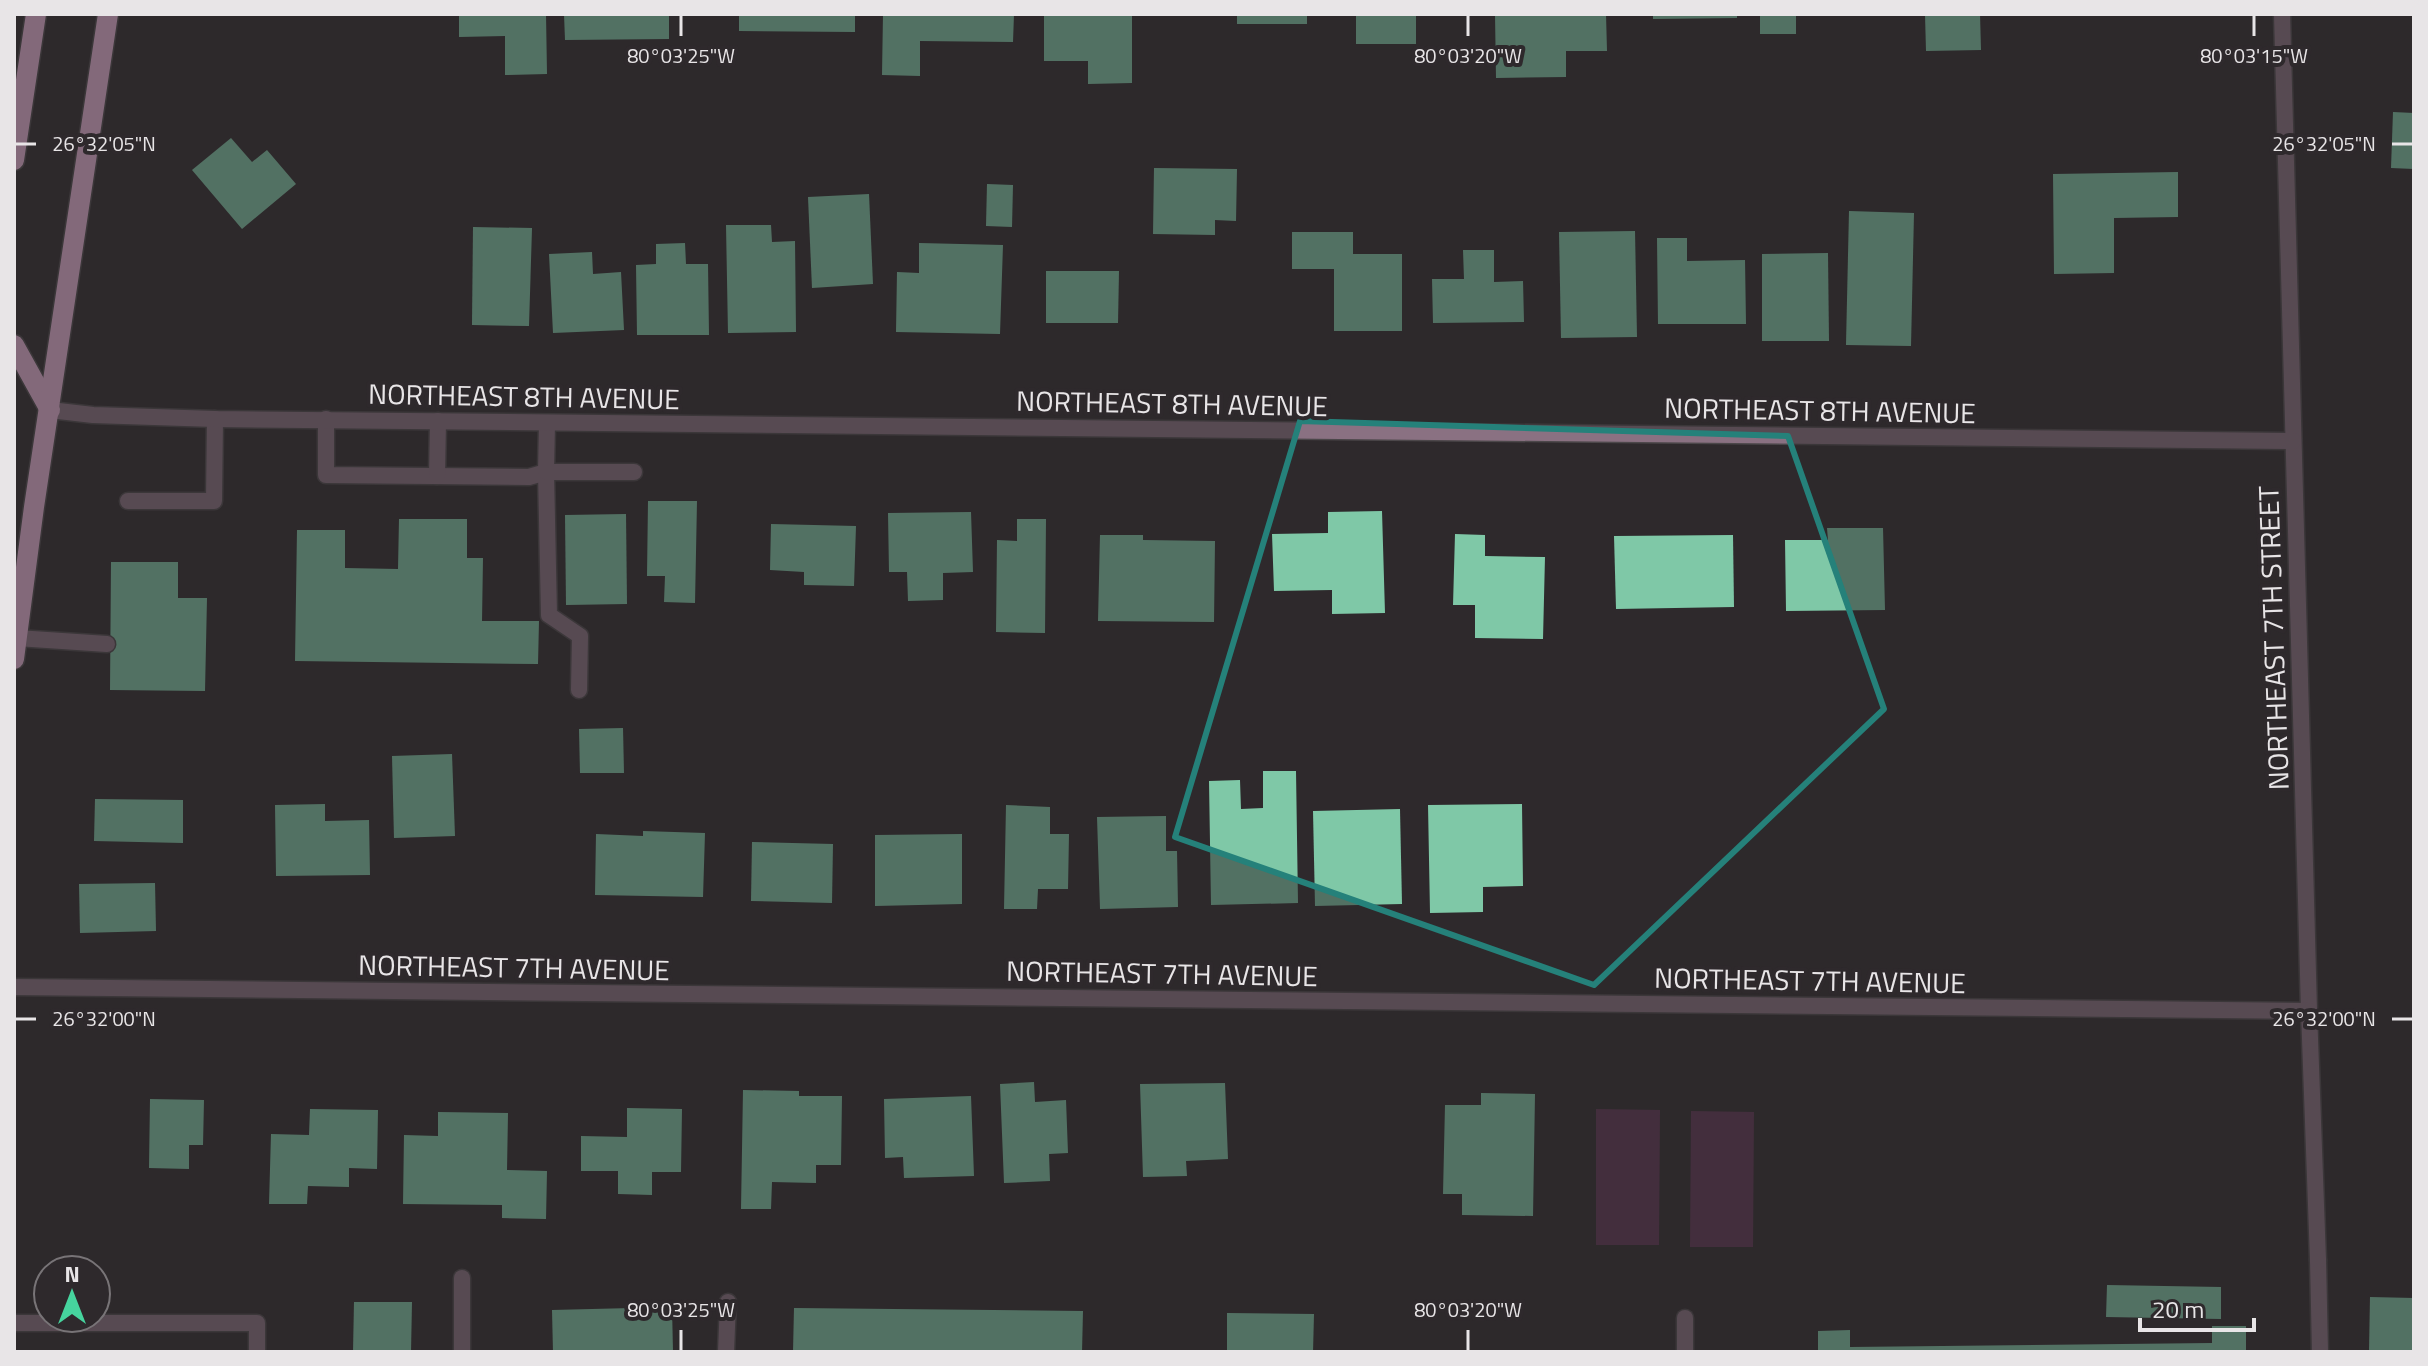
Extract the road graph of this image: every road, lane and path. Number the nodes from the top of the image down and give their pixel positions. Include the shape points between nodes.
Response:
1 (36, 14) edge
2 (108, 14) edge
3 (2282, 14) edge
4 (16, 133) edge
5 (14, 160) edge
6 (14, 345) edge
7 (50, 410) junction
8 (215, 419) junction
9 (326, 419) junction
10 (438, 421) junction
11 (547, 423) junction
12 (2293, 441) junction
13 (546, 472) junction
14 (634, 472) dead end
15 (437, 476) junction
16 (128, 501) dead end
17 (18, 597) edge
18 (17, 638) junction
19 (107, 644) dead end
20 (14, 659) edge
21 (579, 690) dead end
22 (14, 987) edge
23 (2309, 1011) junction
24 (462, 1278) dead end
25 (728, 1302) dead end
26 (1685, 1318) dead end
27 (14, 1323) edge
28 (257, 1352) edge
29 (462, 1352) edge
30 (726, 1352) edge
31 (1685, 1352) edge
32 (2320, 1352) edge

1 - 4 main road
2 - 7 main road
3 - 12 street, NORTHEAST 7TH STREET
4 - 5 main road
6 - 7 main road
7 - 8 street, NORTHEAST 8TH AVENUE
7 - 17 main road
8 - 9 street, NORTHEAST 8TH AVENUE
8 - 16 street via 214,501
9 - 10 street, NORTHEAST 8TH AVENUE
9 - 15 street via 326,475
10 - 11 street, NORTHEAST 8TH AVENUE
10 - 15 street
11 - 12 street, NORTHEAST 8TH AVENUE
11 - 13 street
12 - 23 street, NORTHEAST 7TH STREET
13 - 14 street
13 - 15 street via 529,477
13 - 21 street via 549,615 580,636
17 - 18 main road
18 - 19 street
18 - 20 main road
22 - 23 street, NORTHEAST 7TH AVENUE
23 - 32 street, NORTHEAST 7TH STREET
24 - 29 street
25 - 30 street
26 - 31 street
27 - 28 street via 257,1323

